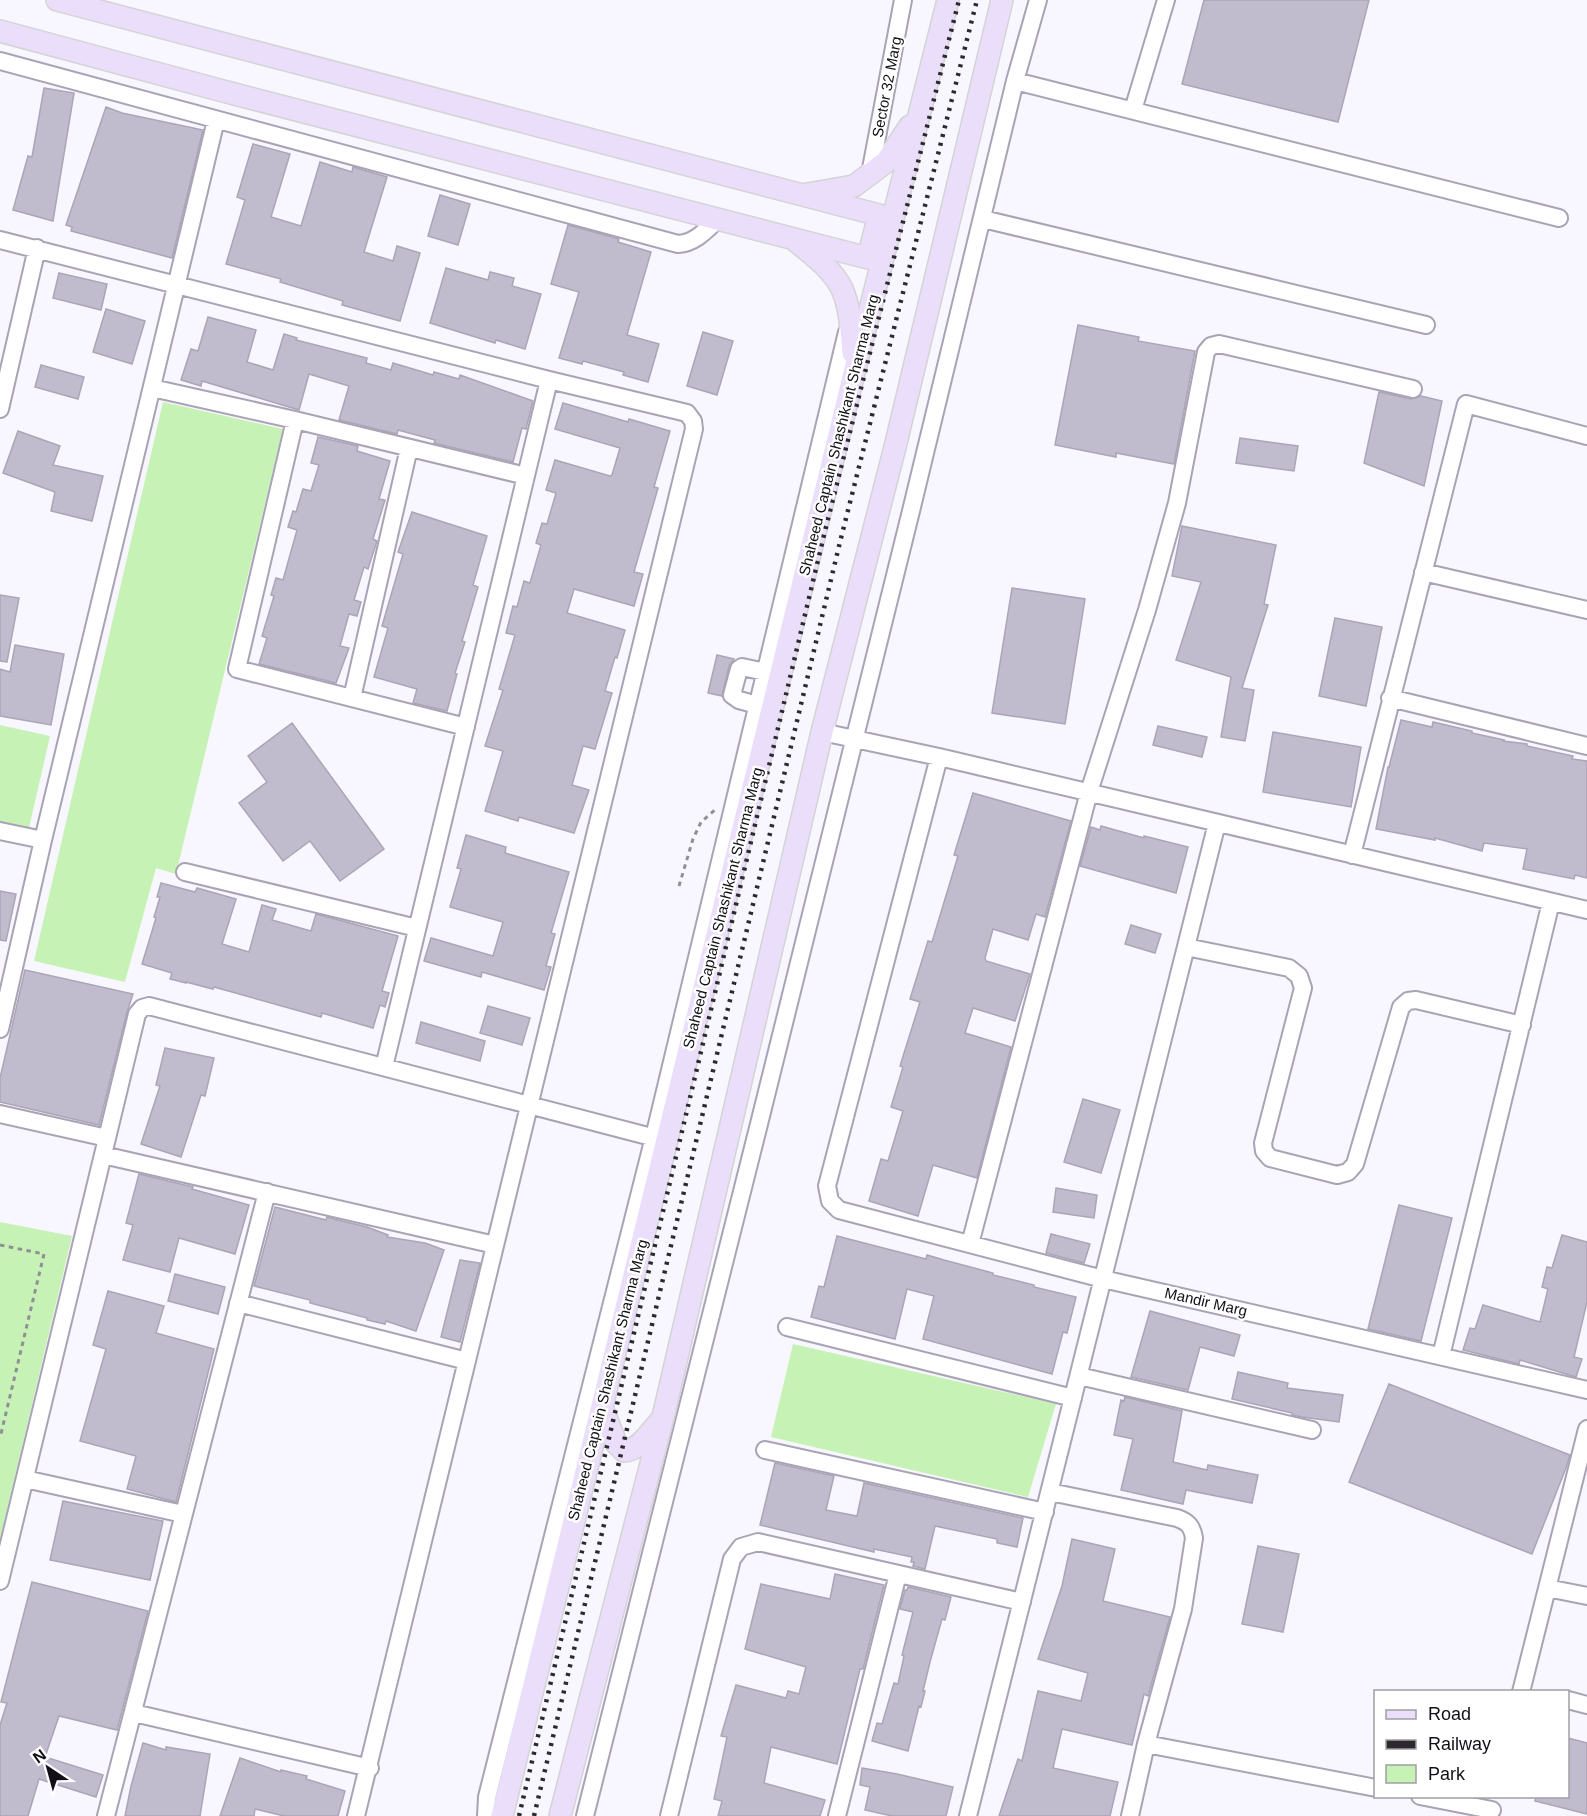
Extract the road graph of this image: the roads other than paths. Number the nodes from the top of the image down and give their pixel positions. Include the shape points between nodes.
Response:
1 (57, 0) edge
2 (903, 0) edge
3 (948, 0) edge
4 (1002, 0) edge
5 (1038, 0) edge
6 (1166, 0) edge
7 (0, 31) edge
8 (0, 61) edge
9 (1016, 81) junction
10 (922, 102) junction
11 (1133, 110) junction
12 (216, 120) junction
13 (870, 174) junction
14 (801, 195) junction
15 (719, 218) junction
16 (1559, 218) dead end
17 (983, 219) junction
18 (791, 237) junction
19 (0, 240) edge
20 (37, 249) junction
21 (177, 286) junction
22 (850, 319) junction
23 (1426, 325) dead end
24 (855, 369) junction
25 (549, 380) junction
26 (153, 388) junction
27 (1413, 389) dead end
28 (0, 409) edge
29 (295, 420) junction
30 (1587, 436) edge
31 (409, 448) junction
32 (526, 476) junction
33 (1423, 572) junction
34 (1587, 610) edge
35 (765, 672) junction
36 (352, 698) junction
37 (1390, 698) junction
38 (757, 705) junction
39 (466, 727) junction
40 (822, 732) junction
41 (855, 740) junction
42 (1587, 746) edge
43 (939, 757) junction
44 (1089, 792) junction
45 (1217, 823) junction
46 (0, 831) edge
47 (43, 840) junction
48 (1352, 855) junction
49 (185, 872) dead end
50 (1551, 902) junction
51 (1587, 910) edge
52 (417, 928) junction
53 (1186, 948) junction
54 (1521, 1025) junction
55 (0, 1029) edge
56 (384, 1067) junction
57 (531, 1104) junction
58 (0, 1114) edge
59 (107, 1138) junction
60 (660, 1139) junction
61 (103, 1155) junction
62 (267, 1192) junction
63 (970, 1244) junction
64 (495, 1245) junction
65 (1103, 1279) junction
66 (238, 1304) junction
67 (787, 1327) dead end
68 (1441, 1356) junction
69 (467, 1360) junction
70 (1079, 1376) junction
71 (1587, 1390) edge
72 (1073, 1398) junction
73 (602, 1407) junction
74 (663, 1417) junction
75 (1587, 1429) edge
76 (1312, 1430) dead end
77 (765, 1450) dead end
78 (25, 1479) junction
79 (1050, 1492) junction
80 (1045, 1512) junction
81 (183, 1514) junction
82 (898, 1574) junction
83 (0, 1581) edge
84 (1547, 1588) junction
85 (1587, 1596) edge
86 (1022, 1602) junction
87 (1523, 1690) edge
88 (1569, 1701) edge
89 (1587, 1705) edge
90 (134, 1713) junction
91 (1146, 1744) junction
92 (370, 1768) junction
93 (1374, 1788) edge
94 (1427, 1798) edge
95 (1492, 1808) edge
96 (106, 1816) edge
97 (357, 1816) edge
98 (486, 1816) edge
99 (502, 1816) edge
100 (560, 1816) edge
101 (585, 1816) edge
102 (669, 1816) edge
103 (837, 1816) edge
104 (968, 1816) edge
105 (1130, 1816) edge

1 - 14 main road
2 - 13 street, Sector 32 Marg
3 - 10 main road, Shaheed Captain Shashikant Sharma Marg
4 - 40 main road
5 - 9 street
6 - 11 street
7 - 15 main road
8 - 12 street
9 - 11 street
9 - 17 street
10 - 13 main road via 886,162
10 - 24 main road, Shaheed Captain Shashikant Sharma Marg
11 - 16 street
12 - 15 street via 678,244 695,239
12 - 21 street
13 - 14 main road via 854,186
14 - 18 main road via 879,216 868,258
15 - 18 main road
17 - 23 street
17 - 41 street
18 - 22 main road via 822,262 842,289
19 - 20 street
20 - 21 street
20 - 28 street
21 - 25 street
21 - 26 street
22 - 24 main road
22 - 35 street
24 - 60 main road, Shaheed Captain Shashikant Sharma Marg
25 - 32 street
25 - 57 street via 687,413 694,429
26 - 29 street
26 - 47 street
27 - 44 street via 1219,344 1206,352 1177,503
29 - 31 street
29 - 36 street via 237,669
30 - 33 street via 1466,404
31 - 32 street
31 - 36 street
32 - 39 street
33 - 34 street
33 - 37 street
35 - 38 street
35 - 38 street via 739,669 732,695
36 - 39 street
37 - 42 street
37 - 48 street
38 - 60 street
39 - 52 street
40 - 41 street
40 - 74 main road
41 - 43 street
41 - 101 street
43 - 44 street
43 - 63 street, Mandir Marg via 827,1186 830,1201 839,1210
44 - 45 street
44 - 63 street
45 - 48 street
45 - 53 street
46 - 47 street
47 - 55 street
48 - 50 street
49 - 52 street
50 - 51 street
50 - 54 street
52 - 56 street
53 - 54 street via 1289,968 1299,976 1304,988 1264,1151 1270,1158 1337,1175 1355,1164 1401,1007 1408,1001
53 - 65 street
54 - 68 street
56 - 57 street
56 - 59 street via 148,1006 137,1014
57 - 60 street
57 - 64 street
58 - 59 street
59 - 61 street
60 - 73 main road, Shaheed Captain Shashikant Sharma Marg
60 - 98 street via 489,1786
61 - 62 street
61 - 78 street
62 - 64 street
62 - 66 street
63 - 65 street, Mandir Marg
64 - 69 street
65 - 68 street, Mandir Marg
65 - 70 street
66 - 69 street
66 - 81 street
67 - 72 street
68 - 71 street, Mandir Marg
69 - 92 street
70 - 72 street
70 - 76 street
72 - 79 street
73 - 74 main road via 616,1443 624,1451 638,1446
73 - 99 main road, Shaheed Captain Shashikant Sharma Marg
74 - 100 main road
75 - 84 street
77 - 80 street
78 - 81 street
78 - 83 street
79 - 80 street
79 - 91 street via 1177,1518 1193,1529 1183,1610
80 - 86 street
81 - 90 street
82 - 86 street
82 - 102 street via 758,1542 741,1547 732,1558
82 - 103 street
84 - 85 street
84 - 87 street
86 - 104 street
88 - 89 street
90 - 92 street
90 - 96 street
91 - 93 street
91 - 105 street
92 - 97 street
94 - 95 street

